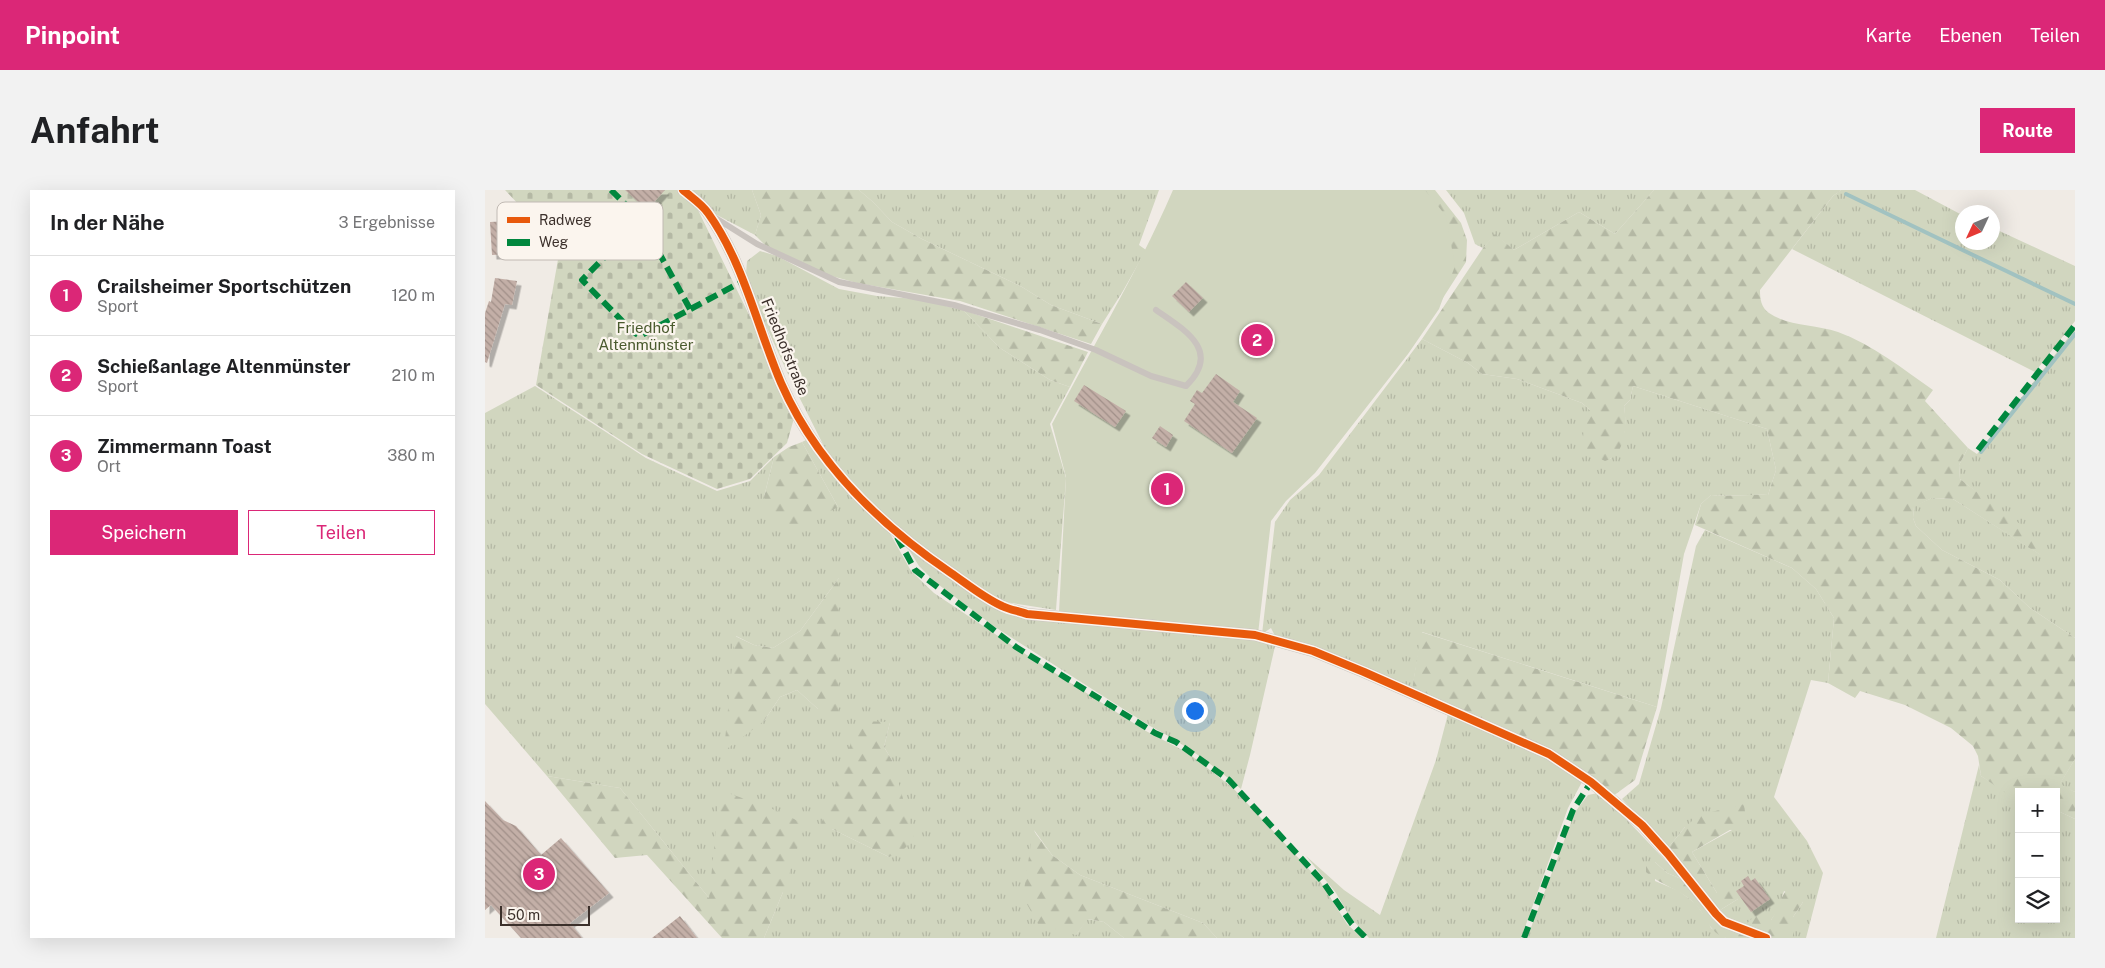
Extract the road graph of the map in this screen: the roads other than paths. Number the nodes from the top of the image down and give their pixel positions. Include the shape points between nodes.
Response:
1 (683, 190) edge
2 (707, 212) junction
3 (1156, 310) dead end
4 (1766, 938) edge

1 - 2 street, Friedhofstraße
2 - 3 lane via 757,244 839,282 954,305 1040,330 1096,350 1151,376 1186,386 1202,362 1201,350 1186,331
2 - 4 street, Friedhofstraße via 730,250 782,385 809,433 857,496 935,563 1002,606 1027,614 1255,635 1313,651 1549,754 1591,782 1642,825 1725,922

